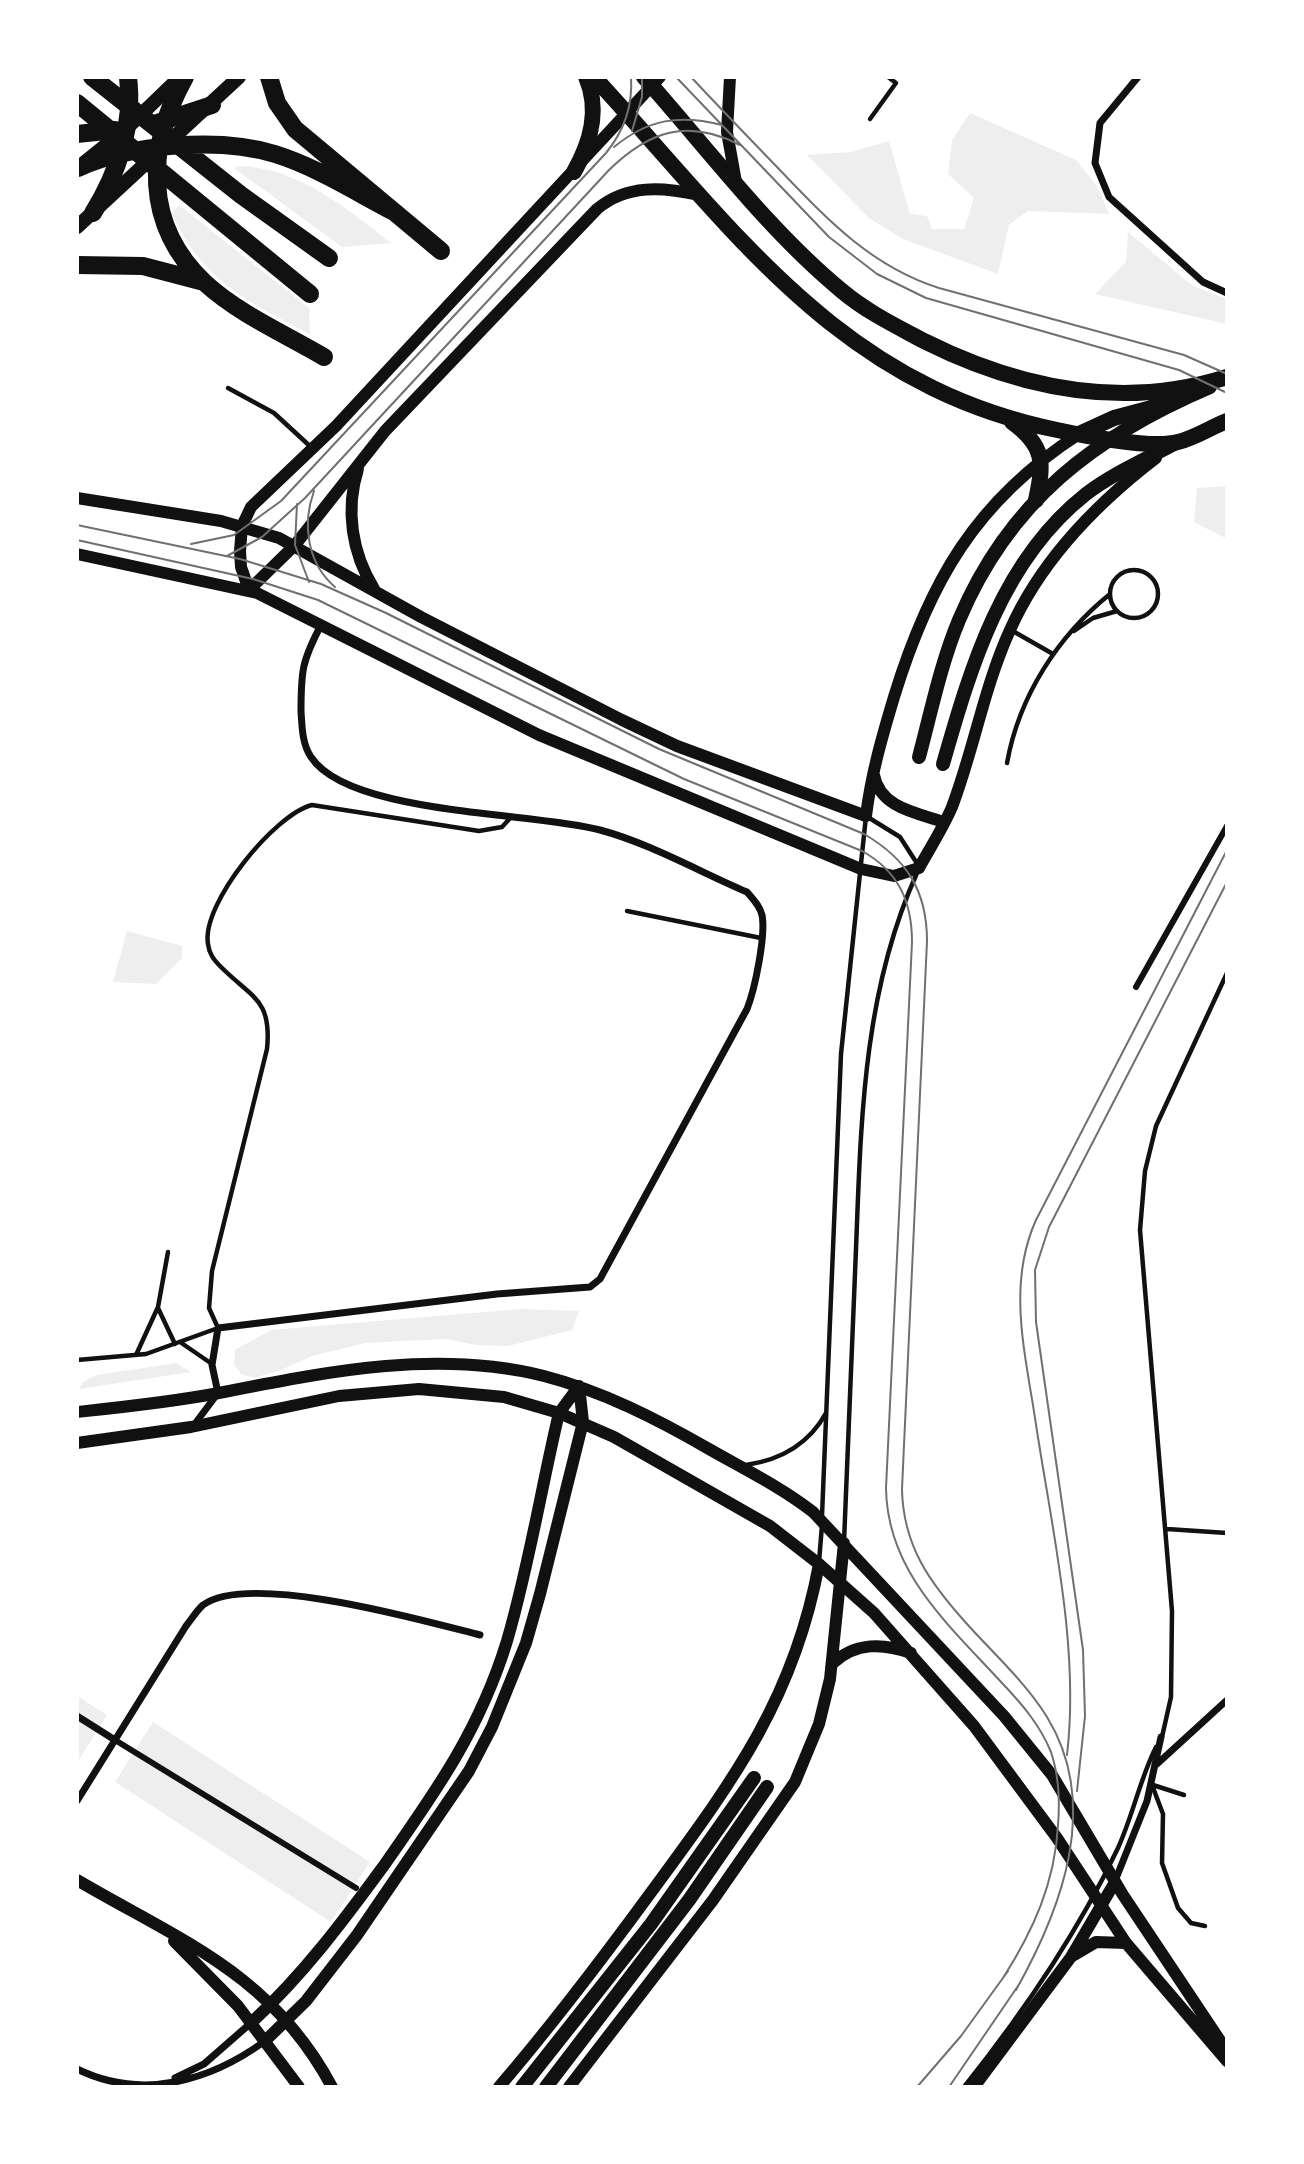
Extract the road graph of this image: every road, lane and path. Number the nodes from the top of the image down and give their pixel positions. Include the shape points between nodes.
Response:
1 (92, 77) edge
2 (128, 77) edge
3 (182, 77) edge
4 (239, 77) edge
5 (269, 77) edge
6 (586, 77) edge
7 (594, 77) edge
8 (730, 77) edge
9 (888, 77) edge
10 (1138, 77) edge
11 (652, 80) edge
12 (77, 103) edge
13 (212, 105) junction
14 (628, 113) junction
15 (870, 119) dead end
16 (165, 122) junction
17 (126, 129) junction
18 (77, 134) edge
19 (160, 148) junction
20 (121, 153) junction
21 (77, 169) edge
22 (574, 172) junction
23 (736, 182) junction
24 (699, 195) junction
25 (93, 213) junction
26 (396, 214) junction
27 (77, 227) edge
28 (442, 251) dead end
29 (328, 258) dead end
30 (77, 265) edge
31 (204, 282) junction
32 (1227, 293) edge
33 (310, 295) dead end
34 (324, 357) dead end
35 (1227, 378) edge
36 (228, 388) dead end
37 (1174, 402) junction
38 (1000, 416) junction
39 (1227, 421) edge
40 (1079, 434) junction
41 (1107, 439) junction
42 (1177, 443) junction
43 (313, 448) junction
44 (1041, 463) junction
45 (359, 466) junction
46 (77, 498) edge
47 (1036, 500) junction
48 (242, 526) junction
49 (295, 545) junction
50 (77, 554) edge
51 (249, 590) junction
52 (376, 591) junction
53 (1110, 594) junction
54 (1117, 611) junction
55 (321, 625) junction
56 (1010, 629) junction
57 (1065, 638) junction
58 (1053, 654) junction
59 (919, 757) dead end
60 (1007, 762) dead end
61 (943, 764) dead end
62 (873, 769) junction
63 (513, 816) junction
64 (866, 816) junction
65 (944, 822) junction
66 (1227, 826) edge
67 (919, 868) junction
68 (860, 869) junction
69 (627, 911) dead end
70 (761, 938) junction
71 (1227, 973) edge
72 (1136, 987) dead end
73 (167, 1252) dead end
74 (158, 1307) junction
75 (218, 1328) junction
76 (178, 1343) junction
77 (136, 1355) junction
78 (77, 1360) edge
79 (212, 1365) junction
80 (579, 1386) junction
81 (218, 1393) junction
82 (77, 1412) edge
83 (826, 1412) junction
84 (559, 1413) junction
85 (583, 1422) junction
86 (191, 1427) junction
87 (77, 1443) edge
88 (738, 1466) junction
89 (822, 1520) junction
90 (1167, 1529) junction
91 (1227, 1532) edge
92 (844, 1543) junction
93 (819, 1564) junction
94 (842, 1583) junction
95 (480, 1635) dead end
96 (912, 1653) junction
97 (833, 1663) junction
98 (1227, 1701) edge
99 (77, 1716) edge
100 (1161, 1737) junction
101 (116, 1740) junction
102 (1157, 1765) junction
103 (754, 1778) dead end
104 (1152, 1784) junction
105 (767, 1787) dead end
106 (1184, 1795) dead end
107 (77, 1801) edge
108 (1107, 1869) junction
109 (77, 1880) edge
110 (1115, 1882) junction
111 (356, 1888) dead end
112 (1093, 1895) junction
113 (1102, 1907) junction
114 (158, 1927) junction
115 (1205, 1927) dead end
116 (1126, 1943) junction
117 (1071, 1957) junction
118 (272, 2004) junction
119 (288, 2021) junction
120 (252, 2022) junction
121 (266, 2040) junction
122 (1227, 2051) edge
123 (1227, 2061) edge
124 (77, 2069) edge
125 (168, 2081) junction
126 (299, 2087) edge
127 (332, 2087) edge
128 (499, 2087) edge
129 (522, 2087) edge
130 (547, 2087) edge
131 (569, 2087) edge
132 (964, 2087) edge
133 (974, 2087) edge

1 - 29 highway via 240,195
2 - 17 highway
3 - 16 highway
3 - 17 main road
4 - 13 main road
5 - 26 highway via 277,103 295,129
6 - 22 main road via 593,125
7 - 14 main road
8 - 23 street via 727,132
9 - 15 lane via 896,83
10 - 32 street via 1100,123 1095,163 1099,174 1109,197 1203,282
11 - 14 street
11 - 23 main road
12 - 33 highway
13 - 16 highway
13 - 19 main road
14 - 22 street
14 - 24 main road
16 - 17 highway
16 - 19 highway
17 - 18 highway
17 - 20 highway
17 - 21 main road
19 - 20 highway
19 - 25 main road
19 - 26 highway via 212,146 273,153
19 - 31 highway via 157,201 170,236
20 - 21 highway
20 - 25 highway
22 - 43 street
23 - 35 main road via 843,292 911,334 998,373 1110,395 1172,390
24 - 38 main road via 776,276 840,333 920,382
24 - 45 street via 651,188 606,201
25 - 27 main road
26 - 28 highway
30 - 31 highway via 143,266
31 - 34 highway
35 - 37 main road
36 - 43 lane via 274,413
37 - 40 main road via 1114,418
37 - 41 main road
38 - 40 main road
38 - 44 main road via 1035,442
39 - 42 main road
40 - 41 main road
40 - 44 street
41 - 42 main road
41 - 47 main road
42 - 56 street via 1129,479 1074,532 1050,562
42 - 61 main road via 1084,495 1027,559 975,656
43 - 48 street via 251,507
44 - 47 main road
44 - 62 street via 976,525 949,562 910,646
45 - 49 street
45 - 52 street via 351,508 353,531 361,565
46 - 48 street
47 - 59 main road via 996,551 960,620
48 - 49 street
48 - 51 street via 240,559
49 - 51 street
49 - 52 street
50 - 51 street
51 - 55 street
52 - 64 street via 677,747
53 - 54 lane
53 - 54 lane via 1117,576 1130,569 1145,572 1155,583 1158,597 1151,611 1130,618
53 - 57 lane
54 - 57 lane via 1093,618
55 - 63 street via 301,672 303,736 317,765 336,778 394,800
55 - 68 street via 539,735
56 - 58 lane
56 - 65 street
57 - 58 lane
58 - 60 lane via 1019,721
62 - 64 street
62 - 65 street via 876,786 887,799
63 - 70 street via 599,830 747,892 762,916
63 - 75 lane via 502,827 479,831 330,806 300,808 280,823 225,891 208,934 212,958 257,998 269,1027 212,1271 209,1308
64 - 67 lane via 900,836
64 - 68 lane
65 - 67 street
66 - 72 street
67 - 68 street via 894,876
67 - 92 lane via 887,950 865,1078
68 - 83 lane via 839,1081
69 - 70 lane
70 - 75 street via 747,1009 606,1272 590,1287
71 - 90 lane via 1162,1112 1144,1184 1140,1258
73 - 74 lane
74 - 76 lane
74 - 77 lane
75 - 76 lane
75 - 79 street
76 - 77 lane
76 - 79 lane
77 - 78 lane
79 - 81 street
80 - 81 street via 519,1371 405,1363 324,1372
80 - 84 street
80 - 85 street
80 - 88 street via 661,1423
81 - 82 street
81 - 86 street
83 - 88 lane via 814,1431 790,1451 768,1461
83 - 89 lane
84 - 85 street
84 - 86 street via 504,1397 419,1389 340,1396
84 - 118 street via 506,1642 483,1707 437,1790 345,1919
85 - 93 street via 720,1494
85 - 119 street via 526,1643 492,1727 469,1772 386,1894
86 - 87 street
88 - 89 street via 793,1497
89 - 92 street
89 - 93 lane
90 - 91 lane
90 - 100 lane via 1173,1660 1171,1697
92 - 94 street
92 - 108 street via 1004,1716 1052,1775
93 - 94 street
93 - 128 street via 788,1676 750,1751 613,1944
94 - 96 street
94 - 97 street
95 - 101 street via 354,1604 283,1595 229,1596 203,1605 186,1626
96 - 97 street via 875,1645 851,1651
96 - 112 street via 1003,1764
97 - 131 street via 819,1724 795,1783 713,1900
98 - 102 street
99 - 101 street
100 - 102 street
100 - 108 lane
101 - 107 street
101 - 111 street
102 - 104 street
103 - 129 main road via 651,1923
104 - 106 lane
104 - 110 street
104 - 115 lane via 1163,1814 1162,1863 1178,1908 1191,1923
105 - 130 main road via 673,1922
108 - 110 street
108 - 112 lane
109 - 114 street
110 - 113 street
110 - 122 street
112 - 113 street
112 - 132 lane via 1033,1994
113 - 116 street
113 - 117 street
114 - 118 street via 226,1966
114 - 120 street
116 - 117 street via 1096,1942
116 - 123 street
117 - 133 street
118 - 119 street
118 - 120 street
119 - 121 street
119 - 127 street
120 - 121 street
120 - 125 street via 204,2064
121 - 125 street via 208,2076
121 - 126 street
124 - 125 street via 131,2085

